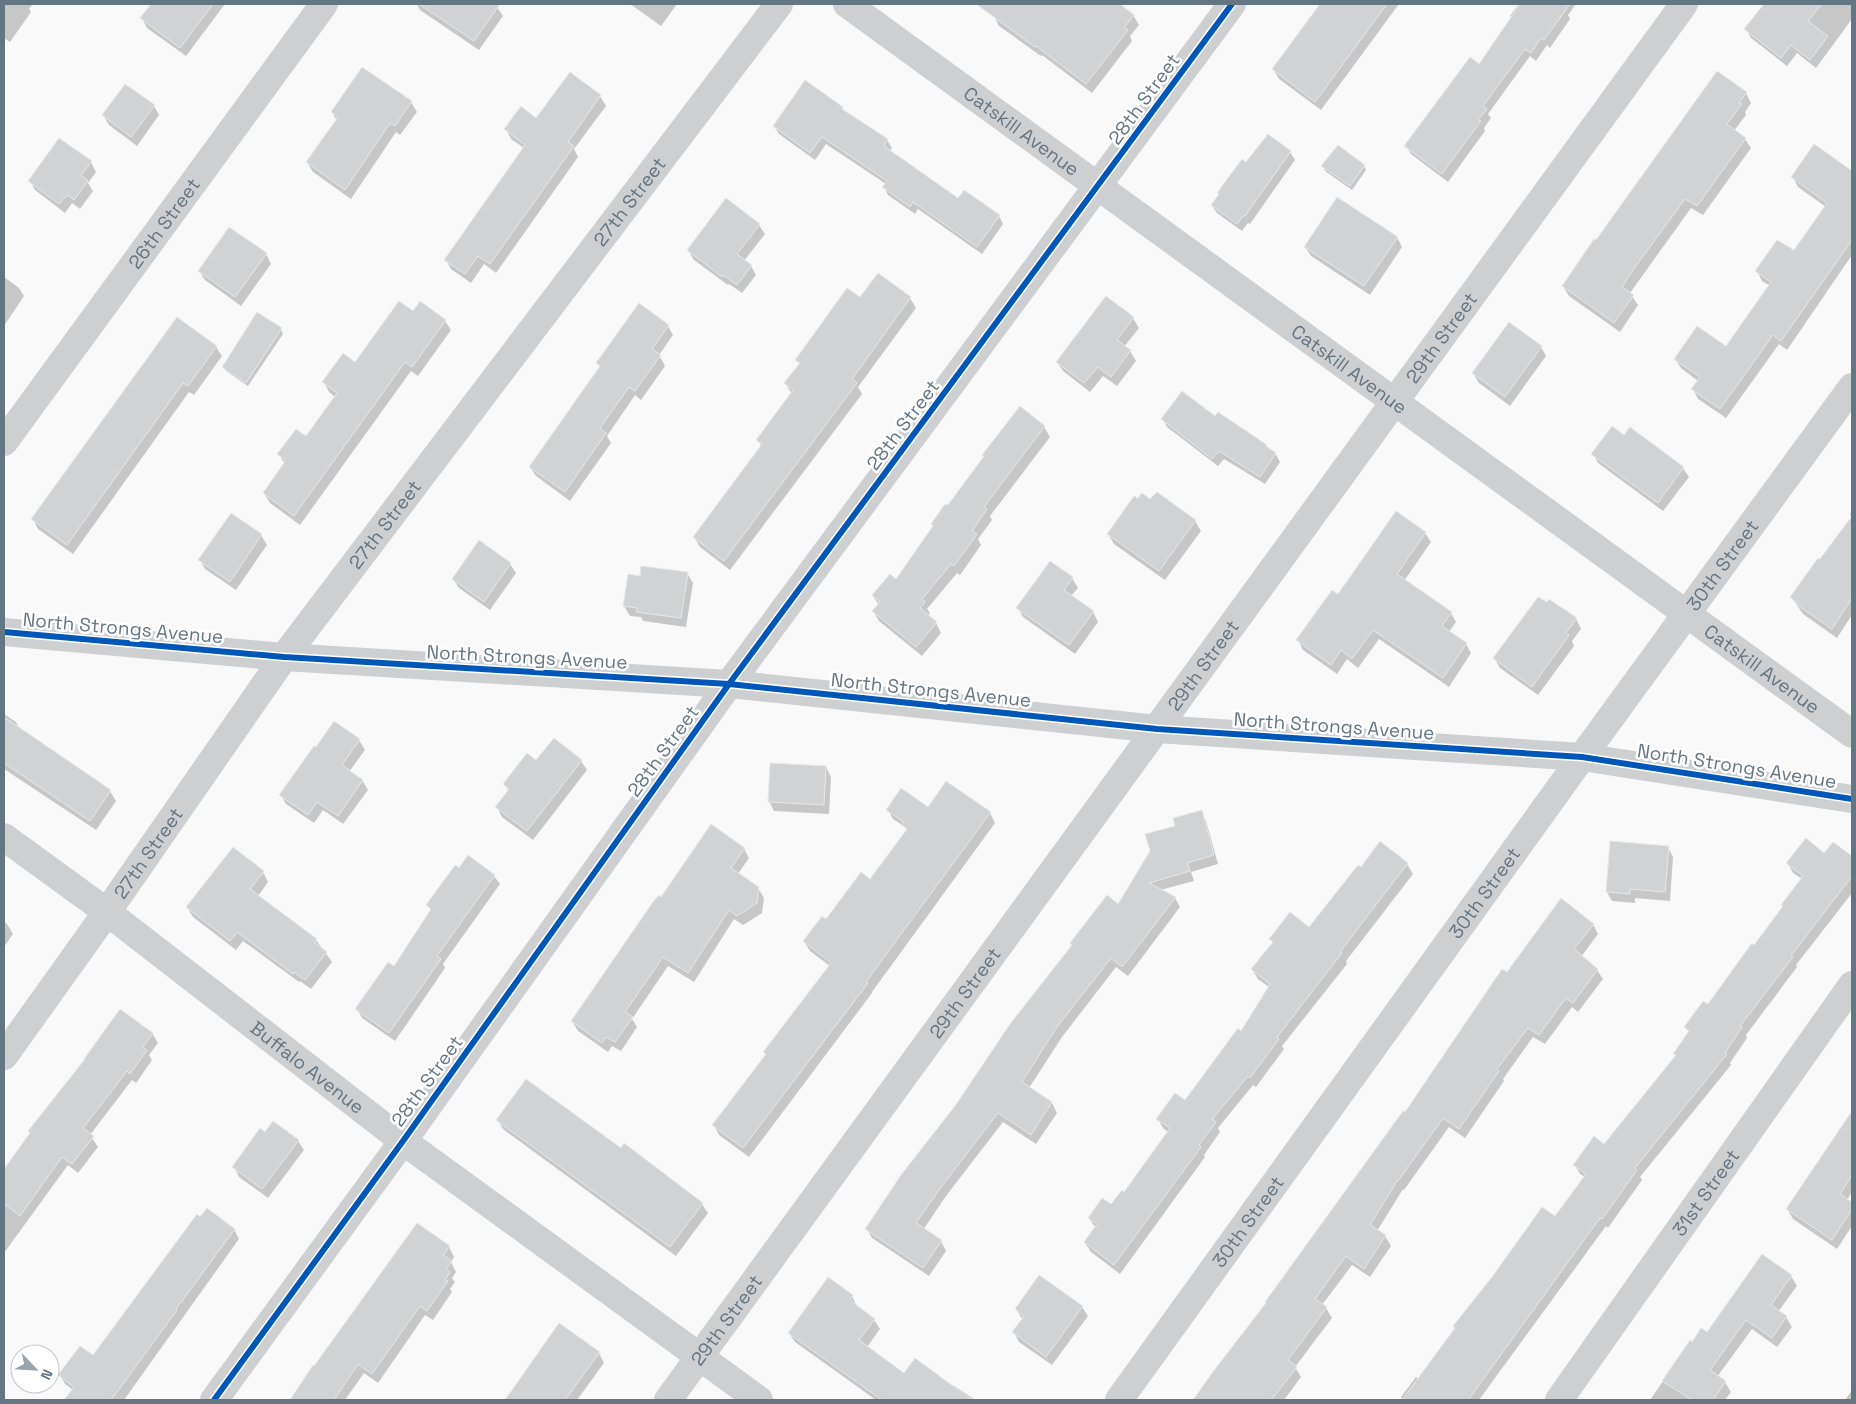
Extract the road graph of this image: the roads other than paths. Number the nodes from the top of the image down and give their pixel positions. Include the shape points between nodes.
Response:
1 (324, 4) edge
2 (779, 4) edge
3 (847, 4) edge
4 (1232, 4) edge
5 (1684, 4) edge
6 (1098, 187) junction
7 (1852, 387) edge
8 (1394, 402) junction
9 (4, 442) edge
10 (1686, 614) junction
11 (4, 632) edge
12 (284, 657) junction
13 (729, 684) junction
14 (1157, 729) junction
15 (1852, 734) edge
16 (1582, 758) junction
17 (1852, 799) edge
18 (4, 837) edge
19 (107, 912) junction
20 (1852, 985) edge
21 (4, 1056) edge
22 (403, 1141) junction
23 (700, 1357) junction
24 (214, 1400) edge
25 (668, 1400) edge
26 (759, 1400) edge
27 (1119, 1400) edge
28 (1559, 1400) edge

1 - 9 street, 26th Street
2 - 12 street, 27th Street
3 - 6 street, Catskill Avenue
4 - 6 street, 28th Street
5 - 8 street, 29th Street
6 - 8 street, Catskill Avenue
6 - 13 street, 28th Street
7 - 10 street, 30th Street
8 - 10 street, Catskill Avenue
8 - 14 street, 29th Street
10 - 15 street, Catskill Avenue
10 - 16 street, 30th Street
11 - 12 street, North Strongs Avenue
12 - 13 street, North Strongs Avenue
12 - 19 street, 27th Street
13 - 14 street, North Strongs Avenue
13 - 22 street, 28th Street
14 - 16 street, North Strongs Avenue
14 - 23 street, 29th Street
16 - 17 street, North Strongs Avenue
16 - 27 street, 30th Street
18 - 19 street, Buffalo Avenue
19 - 21 street, 27th Street
19 - 22 street, Buffalo Avenue
20 - 28 street, 31st Street
22 - 23 street, Buffalo Avenue
22 - 24 street, 28th Street
23 - 25 street, 29th Street
23 - 26 street, Buffalo Avenue

